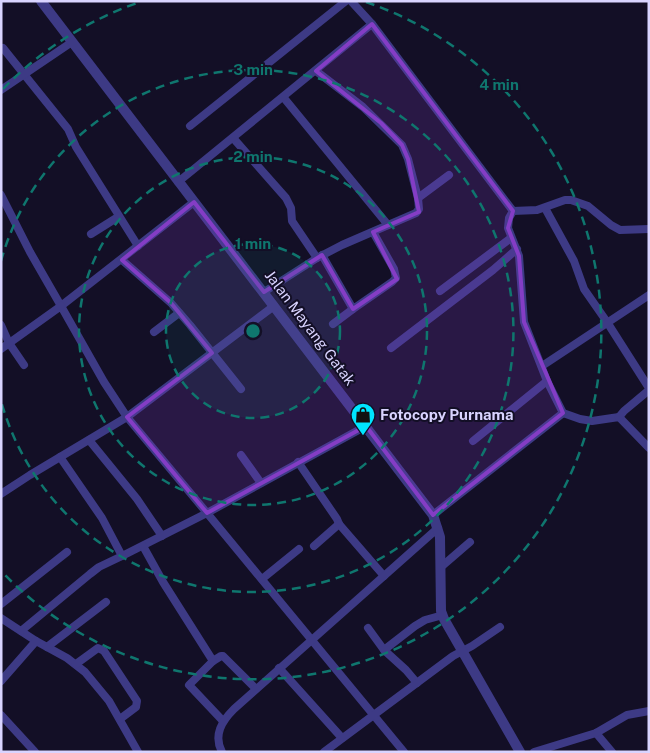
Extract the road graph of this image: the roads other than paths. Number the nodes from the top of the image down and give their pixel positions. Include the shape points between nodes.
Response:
1 (41, 1) edge
2 (346, 1) edge
3 (351, 1) edge
4 (372, 24) junction
5 (72, 42) junction
6 (3, 48) dead end
7 (316, 71) junction
8 (26, 74) junction
9 (1, 90) edge
10 (284, 98) junction
11 (190, 126) dead end
12 (234, 138) junction
13 (449, 175) dead end
14 (178, 182) junction
15 (1, 195) edge
16 (418, 198) junction
17 (194, 202) junction
18 (545, 208) junction
19 (513, 210) junction
20 (118, 217) junction
21 (388, 225) junction
22 (649, 229) edge
23 (373, 232) junction
24 (91, 234) dead end
25 (511, 238) junction
26 (138, 246) junction
27 (517, 248) junction
28 (320, 256) junction
29 (484, 258) junction
30 (122, 260) junction
31 (493, 270) junction
32 (440, 291) dead end
33 (264, 292) junction
34 (649, 295) edge
35 (61, 306) junction
36 (274, 306) junction
37 (353, 309) junction
38 (179, 313) junction
39 (607, 322) junction
40 (333, 324) dead end
41 (1, 325) edge
42 (154, 332) dead end
43 (9, 343) junction
44 (391, 348) dead end
45 (1, 349) edge
46 (212, 353) junction
47 (24, 365) dead end
48 (542, 366) junction
49 (547, 381) junction
50 (241, 388) dead end
51 (649, 389) edge
52 (563, 413) junction
53 (622, 414) junction
54 (128, 417) junction
55 (366, 426) junction
56 (89, 440) junction
57 (472, 441) dead end
58 (649, 448) edge
59 (241, 455) dead end
60 (60, 457) junction
61 (298, 462) junction
62 (261, 483) junction
63 (1, 494) edge
64 (207, 513) junction
65 (433, 515) junction
66 (339, 524) junction
67 (438, 528) junction
68 (162, 536) junction
69 (470, 542) dead end
70 (143, 546) junction
71 (314, 546) dead end
72 (299, 549) dead end
73 (67, 552) dead end
74 (122, 556) junction
75 (441, 567) junction
76 (384, 576) junction
77 (262, 579) junction
78 (106, 602) dead end
79 (1, 604) edge
80 (442, 615) junction
81 (1, 618) edge
82 (500, 627) dead end
83 (368, 628) dead end
84 (20, 631) junction
85 (312, 639) junction
86 (36, 641) junction
87 (47, 647) junction
88 (384, 650) junction
89 (461, 652) junction
90 (213, 661) junction
91 (76, 664) junction
92 (279, 668) junction
93 (1, 681) edge
94 (417, 683) junction
95 (256, 689) junction
96 (649, 711) edge
97 (1, 715) edge
98 (375, 715) junction
99 (120, 719) junction
100 (223, 721) junction
101 (596, 732) junction
102 (342, 738) junction
103 (35, 752) edge
104 (138, 752) edge
105 (222, 752) edge
106 (324, 752) edge
107 (404, 752) edge
108 (520, 752) edge
109 (534, 752) edge
110 (612, 752) edge

1 - 5 street, Jalan Mayang Gatak
2 - 11 street
3 - 4 street
4 - 7 street
4 - 19 street
5 - 8 street
5 - 14 street, Jalan Mayang Gatak
6 - 8 street
7 - 10 street
7 - 16 street via 363,106 402,145
8 - 9 street
8 - 20 street via 68,129
10 - 12 street
10 - 21 street
12 - 14 street
12 - 28 street via 288,200 292,221
13 - 16 street
14 - 17 street, Jalan Mayang Gatak
15 - 35 street
16 - 21 street via 417,212
17 - 26 street
17 - 33 street, Jalan Mayang Gatak
18 - 19 street
18 - 22 street via 571,200 588,206 620,230
18 - 39 street via 574,261 584,289
19 - 25 street via 508,225
20 - 24 street
20 - 26 street
21 - 23 street
23 - 28 street
23 - 37 street via 396,278
25 - 27 street
25 - 29 street
26 - 30 street
27 - 31 street
27 - 48 street via 524,322
28 - 33 street
28 - 37 street
29 - 31 street
29 - 32 street
30 - 35 street
30 - 38 street
31 - 44 street
33 - 36 street, Jalan Mayang Gatak
34 - 39 street
35 - 43 street
35 - 54 street
36 - 46 street
36 - 55 street, Jalan Mayang Gatak
37 - 40 street
38 - 42 street
38 - 46 street
39 - 48 street
39 - 51 street
41 - 43 street
43 - 45 street
43 - 47 street
46 - 50 street
46 - 54 street
48 - 49 street
49 - 52 street
49 - 57 street
51 - 53 street
52 - 53 street via 580,420
52 - 65 street
53 - 58 street
54 - 56 street
54 - 64 street
55 - 61 street
55 - 65 street, Jalan Mayang Gatak
56 - 60 street
56 - 68 street
59 - 62 street
60 - 63 street
60 - 74 street via 102,518
61 - 62 street
61 - 66 street
62 - 64 street
64 - 68 street
64 - 77 street
65 - 67 street, Jalan Mayang Gatak
66 - 71 street
66 - 76 street
67 - 75 street, Jalan Mayang Gatak
67 - 76 street
68 - 70 street
69 - 75 street
70 - 74 street
70 - 90 street
72 - 77 street
73 - 79 street
74 - 84 street via 90,574
75 - 80 street, Jalan Mayang Gatak
76 - 85 street
77 - 85 street
78 - 87 street
80 - 88 street via 415,626
80 - 89 street, Jalan Mayang Gatak
81 - 84 street
82 - 89 street
83 - 88 street
84 - 86 street
85 - 92 street
85 - 98 street
86 - 87 street
86 - 93 street
87 - 91 street
88 - 94 street
89 - 94 street
89 - 108 street, Jalan Mayang Gatak
90 - 95 street via 225,657
90 - 100 street via 189,684
91 - 99 street via 91,678
91 - 99 street via 98,648 104,651 137,700 136,707
92 - 95 street
92 - 102 street
94 - 98 street
95 - 100 street
96 - 101 street via 627,715
97 - 103 street
98 - 102 street
98 - 107 street
99 - 104 street
100 - 105 street via 218,743
101 - 109 street
101 - 110 street
102 - 106 street

